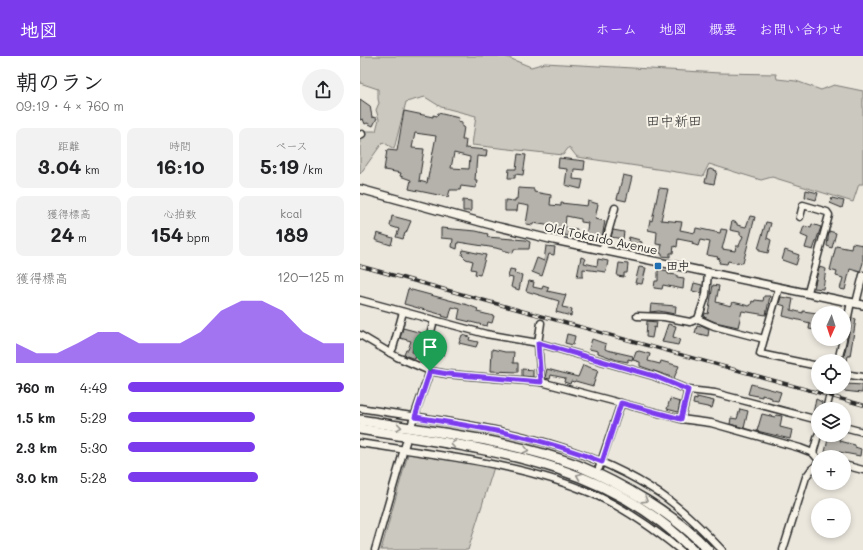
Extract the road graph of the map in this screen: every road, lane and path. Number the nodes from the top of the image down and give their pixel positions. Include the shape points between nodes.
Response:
1 (360, 189) edge
2 (615, 208) dead end
3 (800, 217) dead end
4 (604, 250) junction
5 (708, 273) junction
6 (863, 275) edge
7 (780, 288) junction
8 (808, 292) junction
9 (360, 300) edge
10 (857, 303) edge
11 (403, 312) junction
12 (638, 316) dead end
13 (851, 318) edge
14 (698, 319) junction
15 (434, 320) junction
16 (541, 323) dead end
17 (360, 335) edge
18 (764, 339) junction
19 (538, 343) junction
20 (427, 347) dead end
21 (390, 353) junction
22 (811, 365) edge
23 (430, 371) junction
24 (851, 375) edge
25 (863, 377) edge
26 (541, 382) junction
27 (688, 390) junction
28 (621, 403) junction
29 (360, 408) edge
30 (811, 418) edge
31 (681, 419) junction
32 (360, 420) edge
33 (414, 420) junction
34 (360, 429) edge
35 (851, 429) edge
36 (863, 432) edge
37 (406, 442) dead end
38 (360, 443) edge
39 (405, 450) junction
40 (811, 451) edge
41 (601, 465) junction
42 (851, 467) edge
43 (811, 470) edge
44 (863, 470) edge
45 (375, 550) edge
46 (680, 550) edge
47 (693, 550) edge
48 (708, 550) edge
49 (722, 550) edge
50 (783, 550) edge

1 - 4 main road, Old Tokaido Avenue via 508,229
2 - 4 street
3 - 8 street via 804,205 827,212 829,215
4 - 5 main road, Old Tokaido Avenue
5 - 7 main road, Old Tokaido Avenue
5 - 14 street via 706,295
6 - 10 street
7 - 8 main road, Old Tokaido Avenue
7 - 18 street
8 - 10 main road, Old Tokaido Avenue
9 - 11 street
10 - 13 street
11 - 15 street
11 - 21 street
12 - 14 street via 690,322
14 - 18 street via 714,326
15 - 19 street via 486,334
15 - 20 street
16 - 19 street
17 - 21 street
18 - 22 street via 760,354
19 - 26 street
19 - 27 street via 654,376
21 - 23 street
23 - 26 street
23 - 33 street
24 - 25 street
26 - 28 street
27 - 30 street via 715,393
27 - 31 street
28 - 31 street
28 - 41 street
29 - 33 street
31 - 40 street via 710,423
32 -> 48 highway via 494,443 577,465 611,480 669,516
33 - 41 street via 541,440
47 -> 34 highway via 655,518 631,502 607,487 572,473 494,452
35 - 36 street
37 - 39 street
38 - 39 street
39 - 45 street
39 - 46 street via 523,472 592,491 647,525
41 - 49 street via 652,488 678,508
42 - 44 street
43 - 50 street via 806,477

